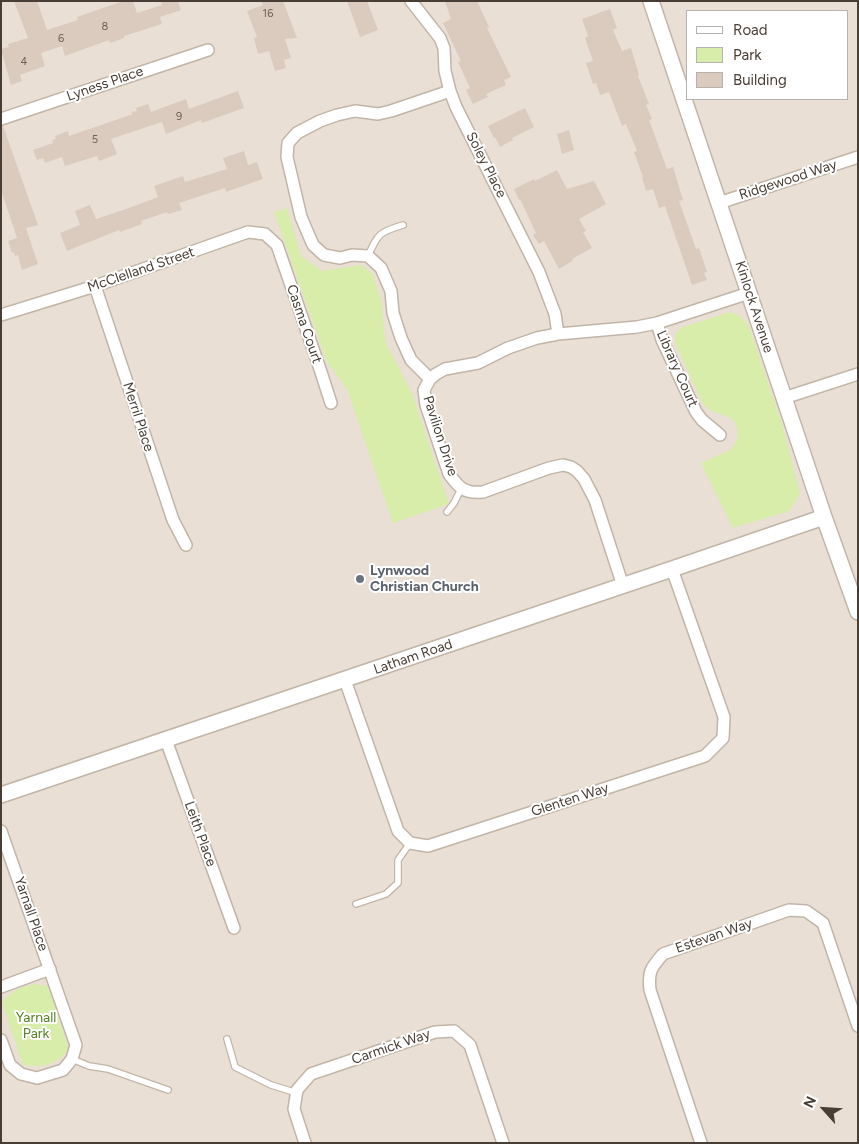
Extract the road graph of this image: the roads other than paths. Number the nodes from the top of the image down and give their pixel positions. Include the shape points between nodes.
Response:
1 (411, 1) edge
2 (651, 1) edge
3 (208, 50) dead end
4 (450, 91) junction
5 (1, 119) edge
6 (858, 157) edge
7 (719, 203) junction
8 (403, 225) dead end
9 (277, 245) joint
10 (368, 256) junction
11 (95, 286) junction
12 (749, 293) junction
13 (1, 316) edge
14 (657, 323) junction
15 (558, 334) junction
16 (858, 374) edge
17 (430, 379) junction
18 (784, 398) junction
19 (331, 403) dead end
20 (720, 435) dead end
21 (461, 489) junction
22 (447, 512) dead end
23 (824, 516) junction
24 (186, 545) dead end
25 (672, 569) junction
26 (623, 586) junction
27 (858, 612) edge
28 (345, 680) junction
29 (166, 740) junction
30 (1, 795) edge
31 (1, 831) edge
32 (410, 843) junction
33 (356, 904) dead end
34 (234, 928) dead end
35 (50, 969) junction
36 (1, 987) edge
37 (858, 1026) edge
38 (227, 1039) dead end
39 (1, 1040) edge
40 (72, 1059) junction
41 (168, 1090) dead end
42 (297, 1093) junction
43 (305, 1143) edge
44 (503, 1143) edge
45 (701, 1143) edge

1 - 4 street, Soley Place via 440,38
2 - 7 street, Kinlock Avenue
3 - 5 street, Lyness Place
4 - 10 street via 378,114 355,111 337,115 297,133 288,143 287,157 301,217 313,245 324,255 340,258
4 - 15 street, Soley Place via 540,272 555,314
6 - 7 street, Ridgewood Way
7 - 12 street, Kinlock Avenue
8 - 10 lane via 385,230 374,242
9 - 11 street, McClelland Street via 265,234 248,232
9 - 19 street, Casma Court
10 - 17 street via 381,268 391,291 393,313 411,360
11 - 13 street, McClelland Street
11 - 24 street, Merril Place via 173,520
12 - 14 street, Pavilion Drive
12 - 18 street, Kinlock Avenue
14 - 15 street, Pavilion Drive
14 - 20 street, Library Court via 696,412
15 - 17 street, Pavilion Drive via 508,348 478,363 445,369
16 - 18 street
17 - 21 street, Pavilion Drive via 424,390 426,405 449,474
18 - 23 street, Kinlock Avenue
21 - 22 lane
21 - 26 street, Pavilion Drive via 483,492 549,468 571,467 584,479 595,500
23 - 25 street, Latham Road
23 - 27 street, Kinlock Avenue
25 - 26 street, Latham Road
25 - 32 street, Glenten Way via 724,717 723,738 705,756 428,846
26 - 28 street, Latham Road
28 - 29 street, Latham Road
28 - 32 street via 398,831
29 - 30 street, Latham Road
29 - 34 street, Leith Place
31 - 35 street, Yarnall Place
32 - 33 lane via 398,860 398,883 386,894
35 - 36 street, Yarnall Place
35 - 40 street, Yarnall Place via 76,1044
37 - 45 street, Estevan Way via 823,922 806,911 789,910 663,954 652,968 650,990
38 - 42 lane via 235,1067
39 - 40 street via 10,1065 21,1074 37,1078 63,1070
40 - 41 lane
42 - 43 street via 294,1109
42 - 44 street, Carmick Way via 311,1074 435,1032 454,1031 470,1044

